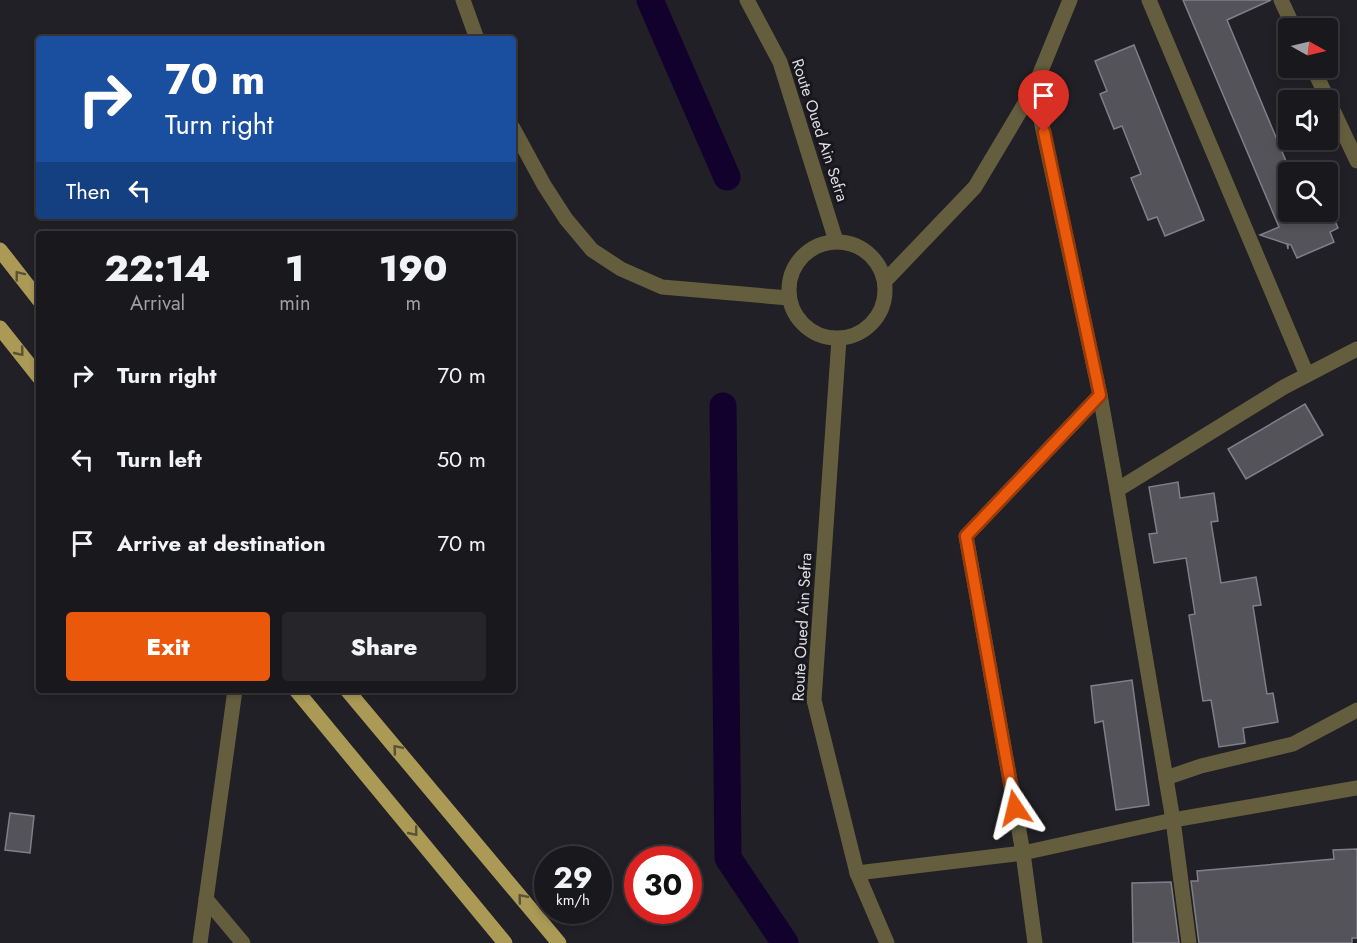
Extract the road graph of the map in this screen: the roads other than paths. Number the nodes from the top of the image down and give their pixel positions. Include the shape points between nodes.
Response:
1 (463, 0) edge
2 (747, 0) edge
3 (1070, 0) edge
4 (1149, 0) edge
5 (1281, 0) edge
6 (1289, 18) edge
7 (476, 36) edge
8 (1318, 78) edge
9 (1034, 88) junction
10 (516, 134) edge
11 (1357, 161) edge
12 (836, 241) junction
13 (0, 250) edge
14 (885, 281) junction
15 (36, 296) edge
16 (789, 298) junction
17 (0, 328) edge
18 (839, 339) junction
19 (1357, 349) edge
20 (36, 373) edge
21 (1307, 375) junction
22 (1100, 395) junction
23 (1117, 490) junction
24 (235, 693) edge
25 (299, 693) edge
26 (350, 693) edge
27 (1357, 710) edge
28 (1166, 778) junction
29 (1357, 788) edge
30 (1173, 820) junction
31 (1023, 853) junction
32 (857, 873) junction
33 (206, 899) junction
34 (200, 943) edge
35 (243, 943) edge
36 (505, 943) edge
37 (559, 943) edge
38 (887, 943) edge
39 (1035, 943) edge
40 (1189, 943) edge

1 - 7 street
2 - 12 street, Route Oued Ain Sefra via 780,62
3 - 9 street
4 - 21 street
5 - 6 street
8 - 11 street
9 - 14 street via 975,187
9 - 22 street
10 - 16 street via 566,219 592,250 621,269 662,287
12 - 14 street via 862,248 881,268
12 - 16 street via 822,243 800,259 792,271
15 -> 13 main road
14 - 18 street via 886,295 875,321 865,330
16 - 18 street via 794,312 812,332
17 -> 20 main road
18 - 32 street, Route Oued Ain Sefra via 814,700
19 - 21 street
21 - 23 street
22 - 23 street
22 - 31 street via 966,536
23 - 28 street
24 - 33 street
25 -> 36 main road
37 -> 26 main road
27 - 28 street via 1293,744
28 - 30 street
29 - 30 street
30 - 31 street
30 - 40 street
31 - 32 street
31 - 39 street
32 - 38 street, Route Oued Ain Sefra
33 - 34 street
33 - 35 street

